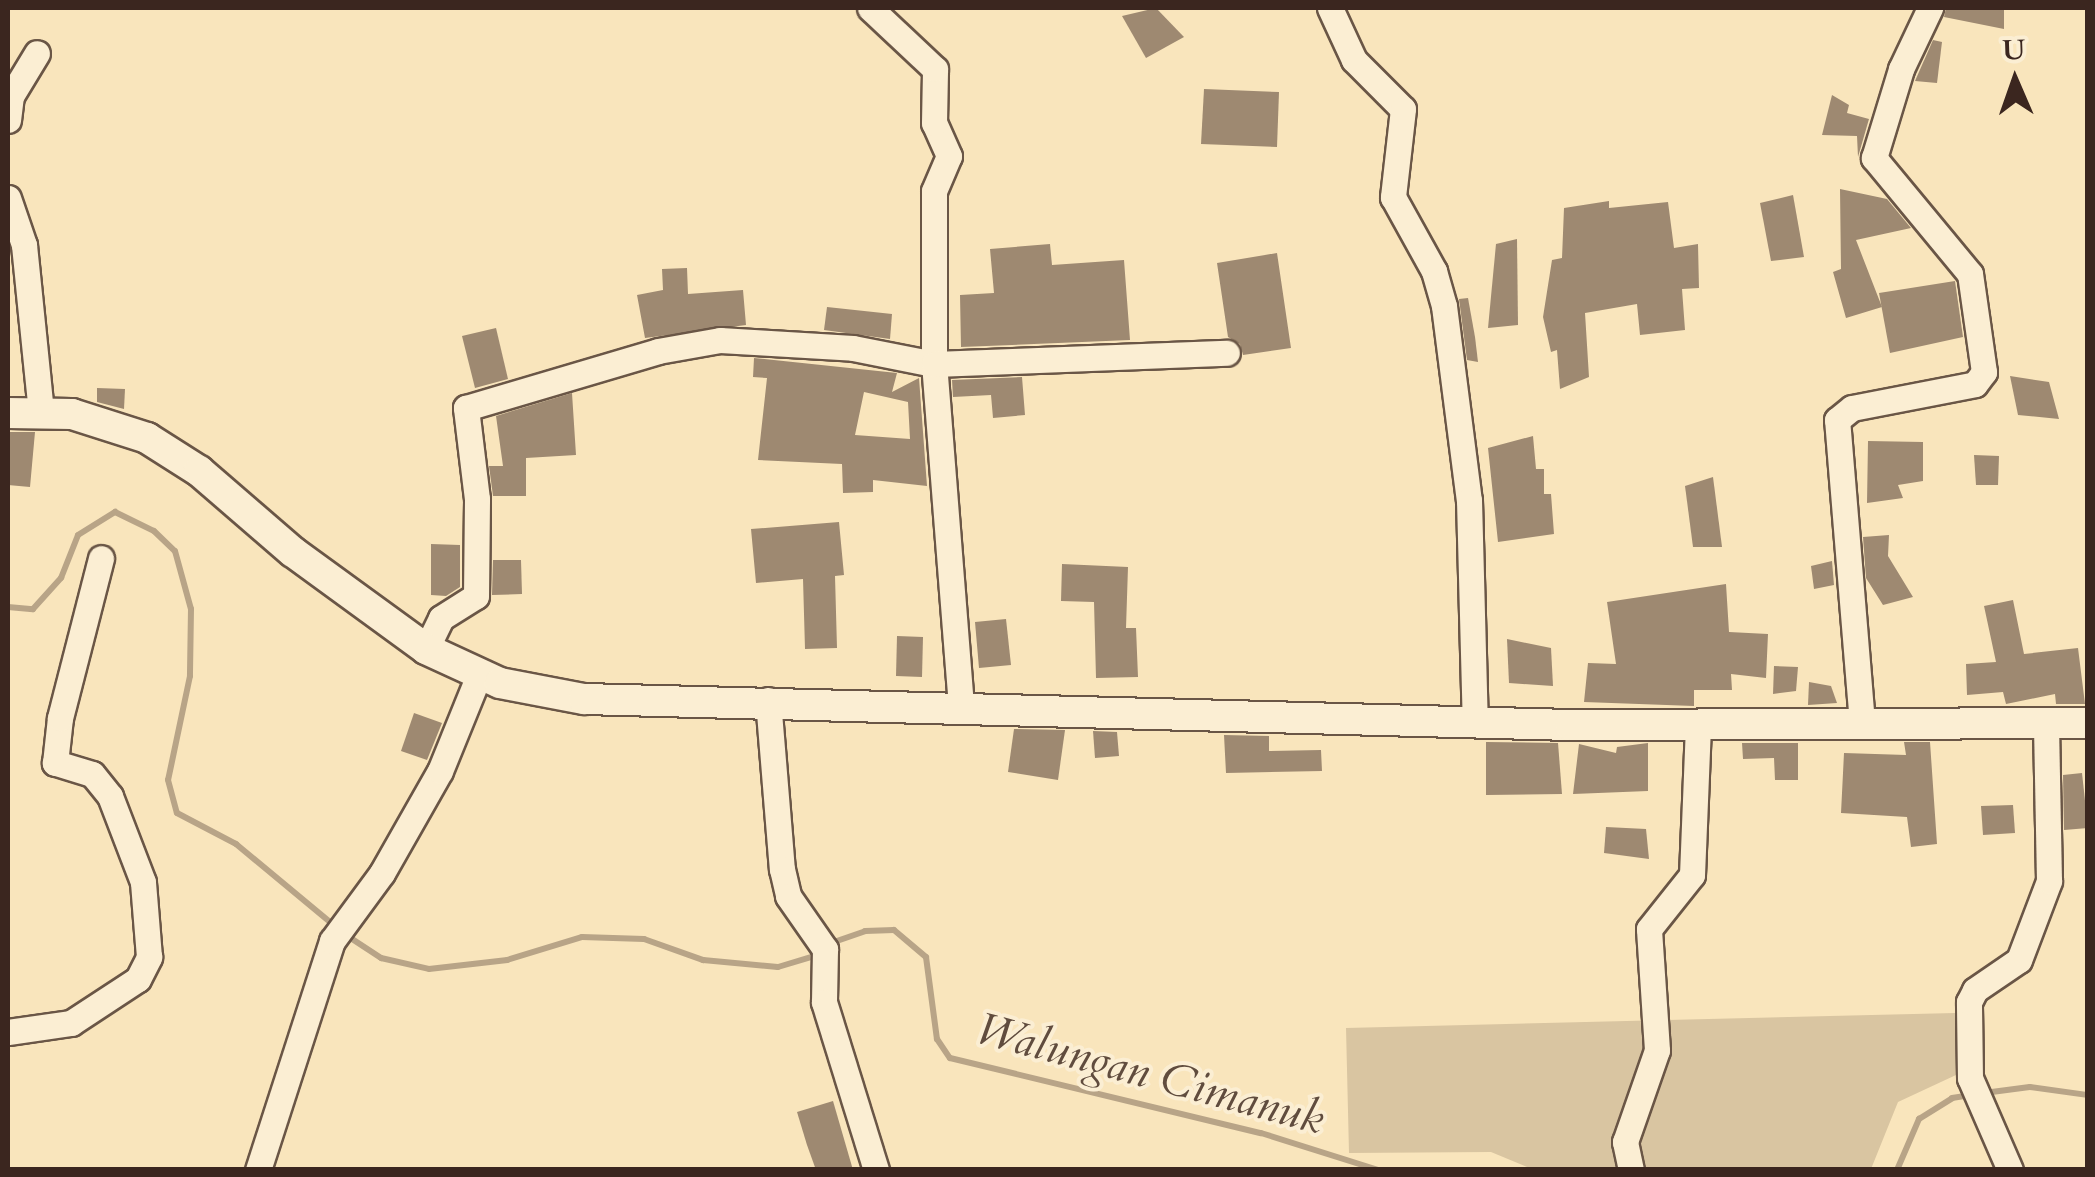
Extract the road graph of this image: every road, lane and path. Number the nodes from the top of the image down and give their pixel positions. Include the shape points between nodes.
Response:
1 (870, 8) edge
2 (1330, 8) edge
3 (1930, 8) edge
4 (38, 53) dead end
5 (8, 120) edge
6 (8, 198) edge
7 (1227, 353) dead end
8 (934, 364) junction
9 (8, 413) edge
10 (41, 413) junction
11 (100, 558) dead end
12 (426, 650) junction
13 (479, 674) junction
14 (768, 700) junction
15 (961, 706) junction
16 (1475, 722) junction
17 (1862, 723) junction
18 (2046, 723) junction
19 (2088, 723) edge
20 (1698, 724) junction
21 (8, 1032) edge
22 (258, 1170) edge
23 (876, 1170) edge
24 (1631, 1170) edge
25 (2010, 1170) edge

1 - 8 street via 934,64 934,123 949,156 934,200
2 - 16 street via 1354,60 1403,109 1393,197 1434,271 1444,306 1469,500
3 - 17 street via 1901,69 1874,158 1970,274 1984,372 1975,384 1852,408 1836,420
4 - 5 street via 10,96
6 - 10 street via 24,245
7 - 8 street
8 - 12 street via 853,348 720,340 658,351 466,408 477,499 476,596 444,615
8 - 15 street
9 - 10 street
10 - 12 street via 109,422 165,448
11 - 21 street via 55,763 92,774 110,796 143,882 148,957 138,979 71,1023
12 - 13 street
13 - 14 street via 616,703
13 - 22 street via 440,771 382,872 332,941
14 - 15 street
14 - 23 street via 785,883 825,949 824,1002
15 - 16 street
16 - 20 street
17 - 18 street
17 - 20 street
18 - 19 street
18 - 25 street via 2051,872 2019,960 1971,995 1969,1073
20 - 24 street via 1692,876 1649,928 1657,1050 1625,1142

